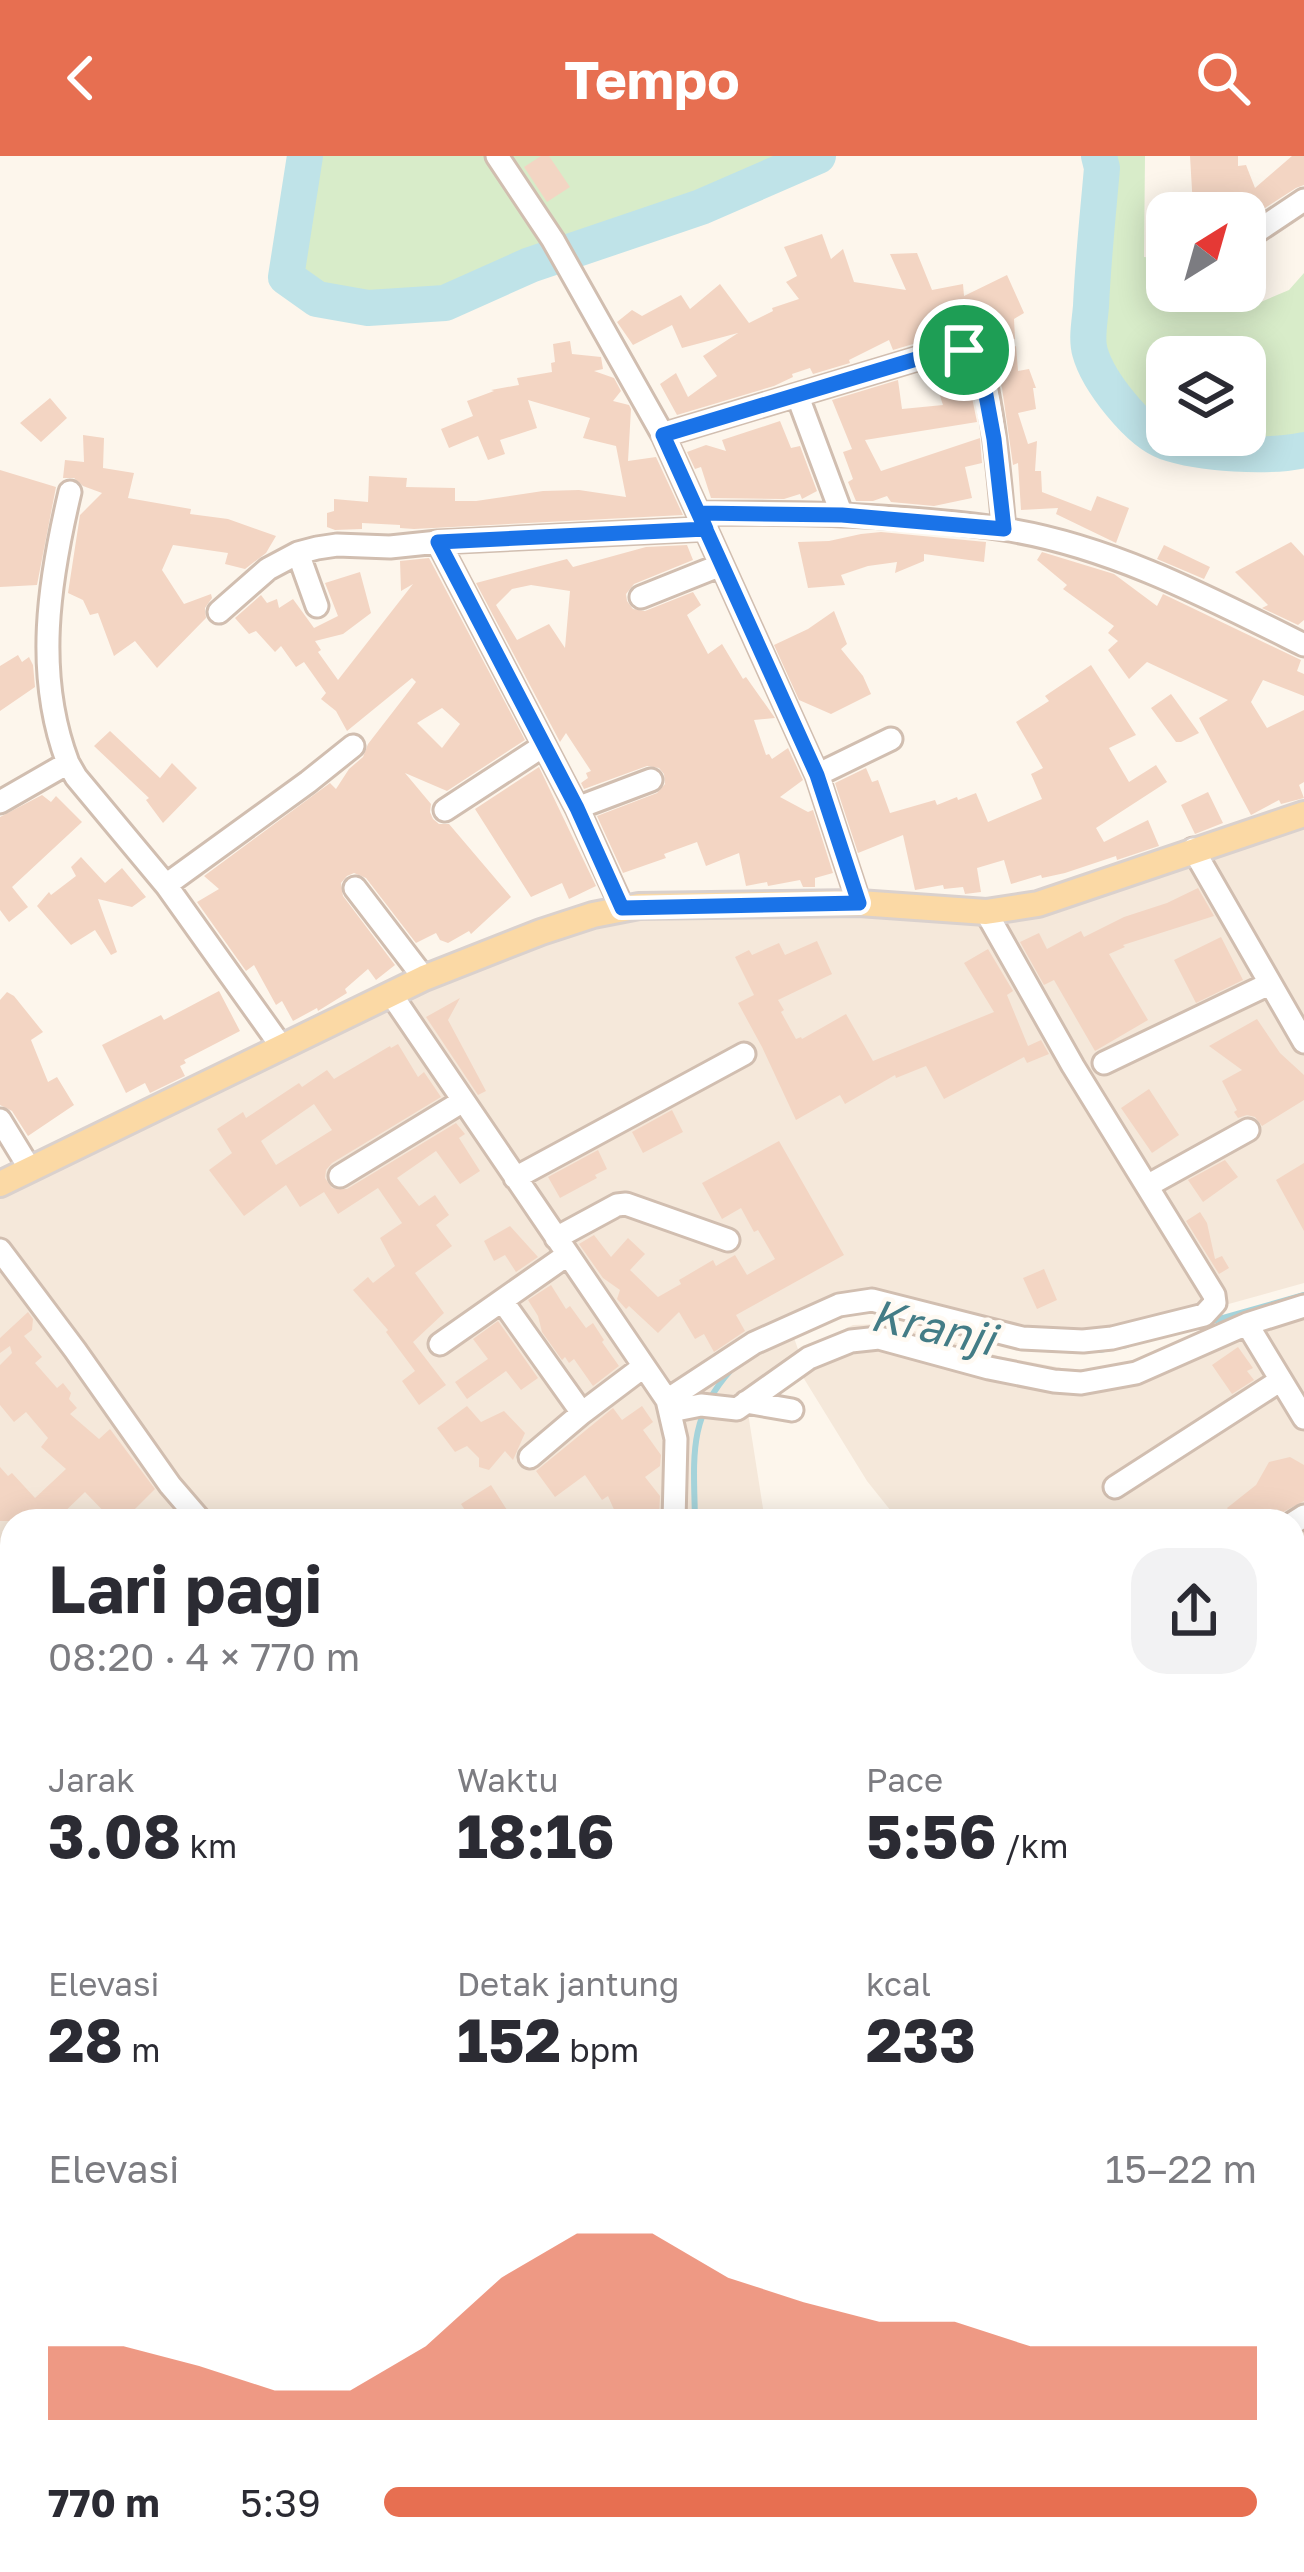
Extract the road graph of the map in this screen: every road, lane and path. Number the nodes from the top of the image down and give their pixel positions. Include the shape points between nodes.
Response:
1 (497, 156) edge
2 (1304, 200) edge
3 (1266, 225) edge
4 (798, 397) junction
5 (663, 435) junction
6 (70, 492) dead end
7 (842, 515) junction
8 (702, 521) junction
9 (1004, 529) junction
10 (438, 542) junction
11 (298, 553) junction
12 (722, 565) junction
13 (641, 597) dead end
14 (317, 606) dead end
15 (219, 613) dead end
16 (1302, 641) edge
17 (891, 739) dead end
18 (353, 746) dead end
19 (543, 746) junction
20 (68, 763) junction
21 (817, 775) junction
22 (651, 780) dead end
23 (0, 802) edge
24 (577, 808) junction
25 (446, 810) dead end
26 (1304, 814) edge
27 (1193, 849) junction
28 (166, 885) junction
29 (355, 888) dead end
30 (859, 903) junction
31 (622, 908) junction
32 (986, 911) junction
33 (424, 978) junction
34 (1269, 984) junction
35 (392, 994) junction
36 (1304, 1042) edge
37 (281, 1046) junction
38 (744, 1054) dead end
39 (1104, 1063) dead end
40 (464, 1101) junction
41 (0, 1120) edge
42 (1248, 1130) dead end
43 (30, 1169) junction
44 (340, 1176) dead end
45 (515, 1178) junction
46 (0, 1184) edge
47 (1147, 1186) junction
48 (728, 1240) dead end
49 (562, 1247) junction
50 (0, 1250) edge
51 (503, 1301) junction
52 (1304, 1306) edge
53 (1247, 1324) junction
54 (440, 1345) dead end
55 (643, 1367) junction
56 (1281, 1380) junction
57 (669, 1406) junction
58 (742, 1406) junction
59 (792, 1410) dead end
60 (582, 1413) junction
61 (1304, 1418) edge
62 (530, 1457) dead end
63 (1115, 1487) dead end
64 (191, 1509) edge
65 (674, 1509) edge

1 - 5 street
2 - 3 street
4 - 5 street
4 - 7 street
4 - 9 street via 964,350 981,368
5 - 8 street
6 - 20 street via 47,635 50,698
7 - 8 street
7 - 9 street
8 - 10 street
8 - 12 street
9 - 16 street via 1156,574
10 - 11 street
10 - 19 street
11 - 14 street
11 - 15 street
12 - 13 street
12 - 21 street
17 - 21 street
18 - 28 street
19 - 24 street
19 - 25 street
20 - 23 street
20 - 28 street
21 - 30 street
22 - 24 street
24 - 31 street
26 - 27 main road
27 - 32 main road via 1038,904
27 - 34 street
28 - 37 street
29 - 33 street
30 - 31 main road
30 - 32 main road
31 - 33 main road
32 - 47 street
33 - 35 main road
34 - 36 street
34 - 39 street
35 - 37 main road
35 - 40 street
37 - 43 main road
38 - 45 street
40 - 44 street
40 - 45 street
41 - 43 street
42 - 47 street
43 - 46 main road
45 - 49 street
47 - 57 street via 1214,1295 1204,1315 1083,1342 1022,1338 872,1300 839,1305 754,1343
48 - 49 street via 626,1204
49 - 51 street
49 - 55 street
50 - 64 street
51 - 54 street
51 - 60 street
52 - 53 street
53 - 56 street
53 - 58 street via 1136,1373 1081,1383 879,1338 851,1341 809,1358
55 - 57 street
55 - 60 street
56 - 61 street
56 - 63 street
57 - 58 street
57 - 65 street
58 - 59 street
60 - 62 street

